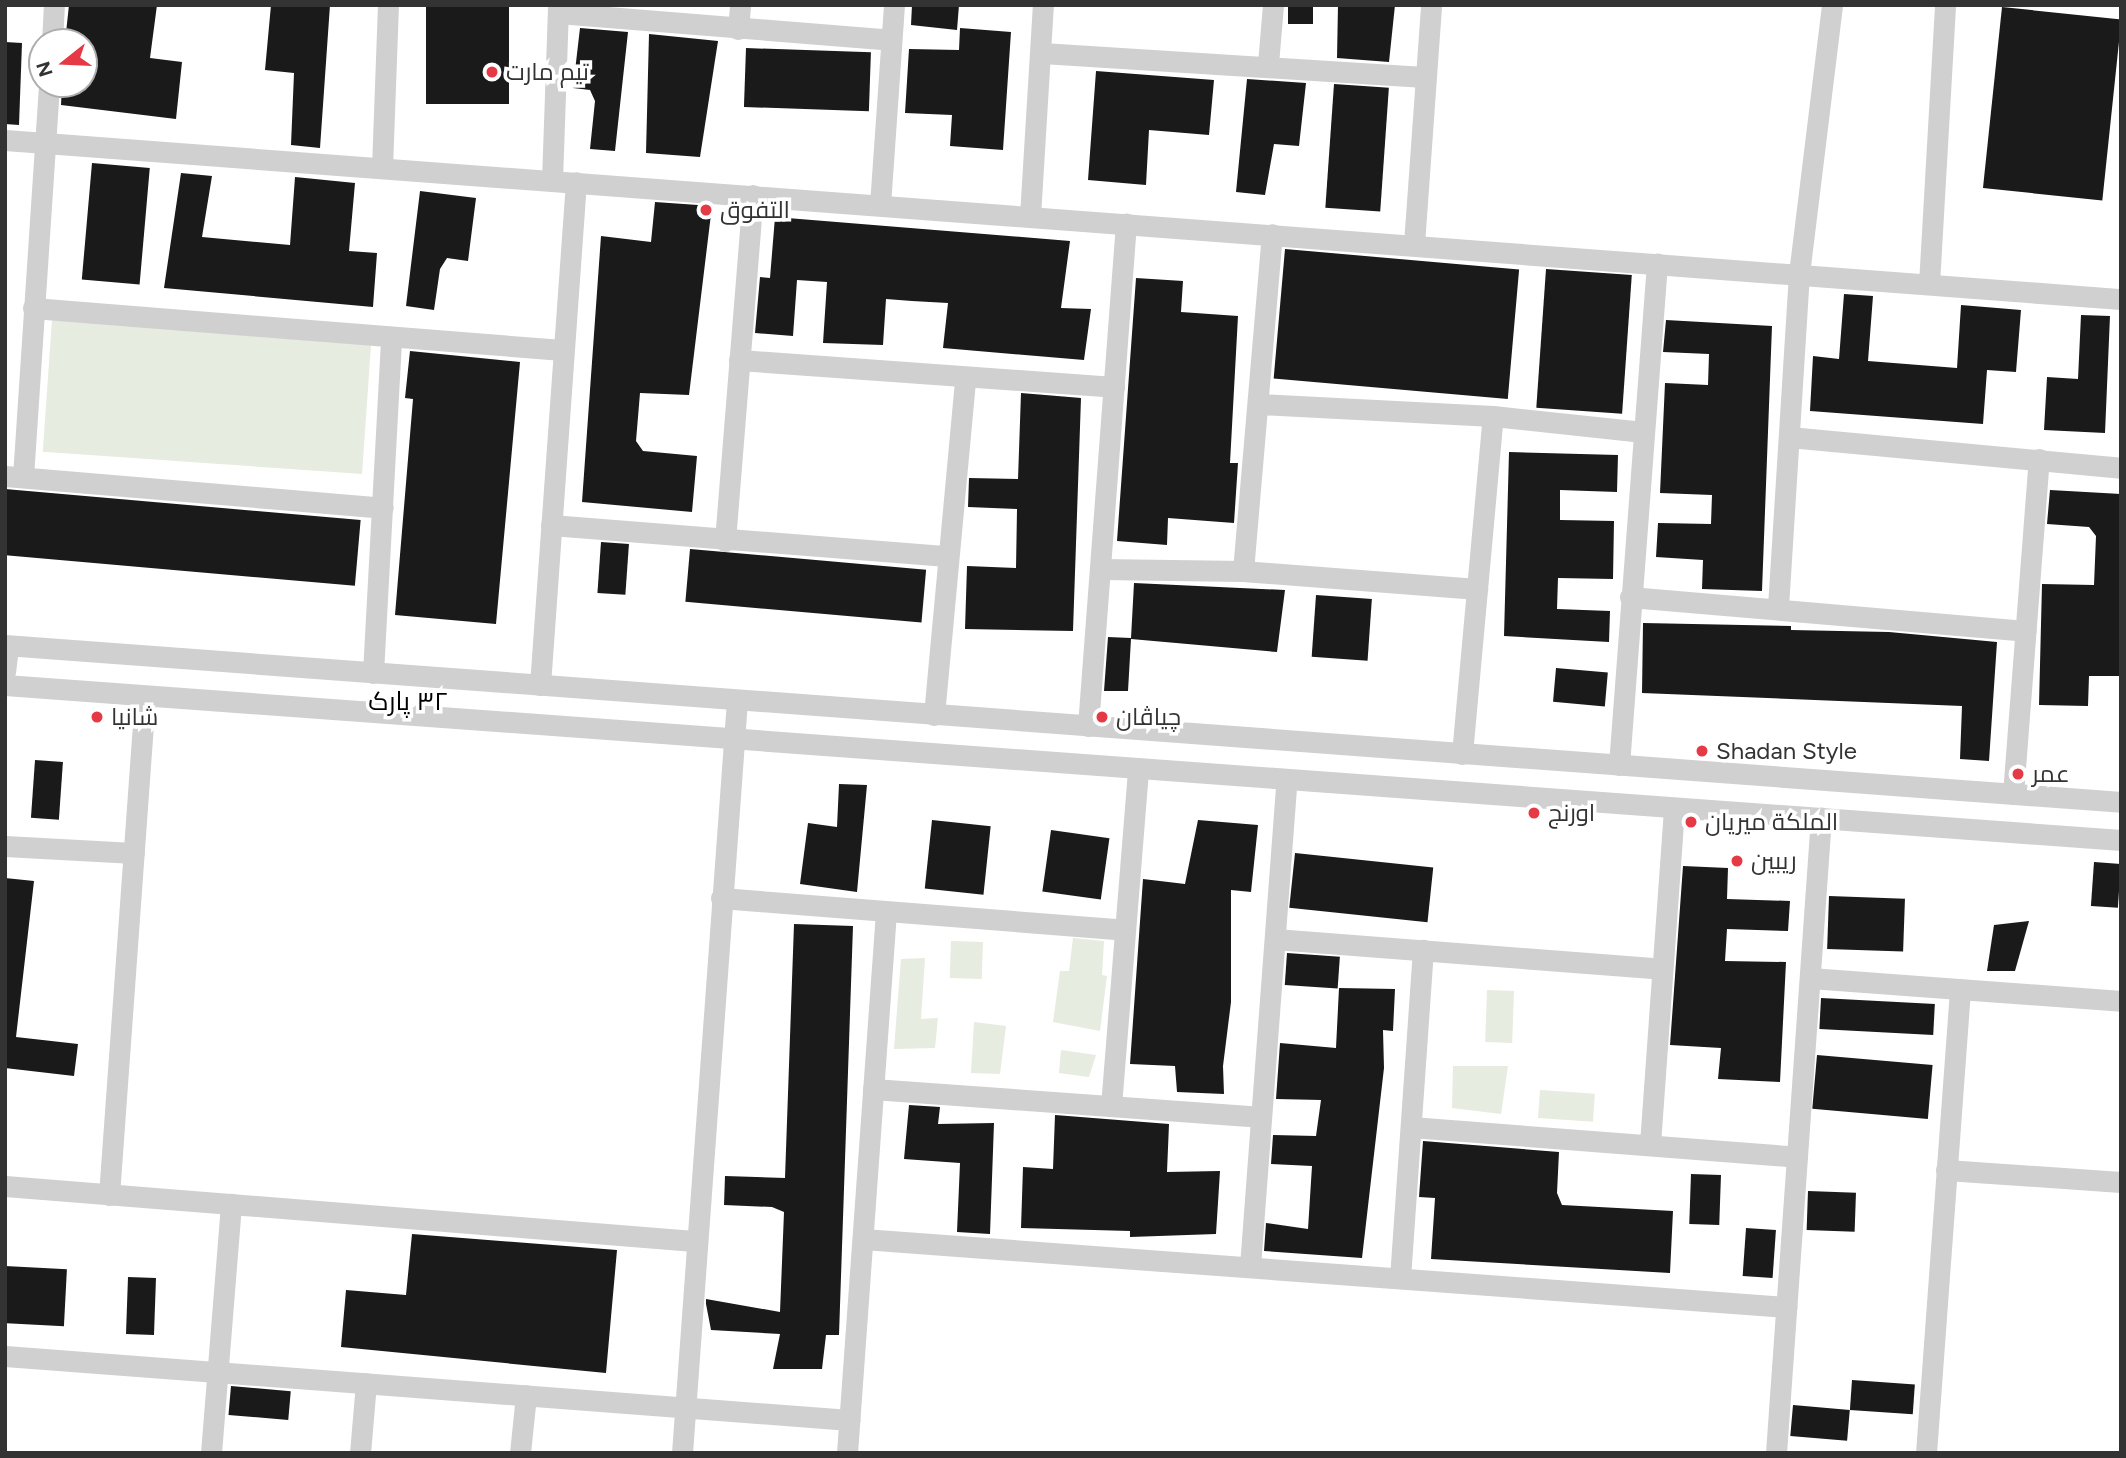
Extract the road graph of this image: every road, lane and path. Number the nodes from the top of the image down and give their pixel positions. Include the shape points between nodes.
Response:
1 (54, 5) edge
2 (388, 5) edge
3 (740, 5) edge
4 (894, 5) edge
5 (1043, 5) edge
6 (1273, 5) edge
7 (1431, 5) edge
8 (1832, 5) edge
9 (1945, 5) edge
10 (558, 9) edge
11 (53, 28) edge
12 (738, 29) junction
13 (891, 40) junction
14 (1042, 53) junction
15 (1268, 64) junction
16 (1424, 77) junction
17 (48, 98) edge
18 (5, 140) edge
19 (45, 143) junction
20 (382, 168) junction
21 (552, 180) junction
22 (576, 182) junction
23 (753, 195) junction
24 (880, 205) junction
25 (1030, 216) junction
26 (1126, 223) junction
27 (1272, 234) junction
28 (1414, 244) junction
29 (1657, 263) junction
30 (1799, 274) junction
31 (1930, 284) junction
32 (2121, 299) edge
33 (33, 309) junction
34 (391, 337) junction
35 (562, 351) junction
36 (739, 360) junction
37 (965, 379) junction
38 (1114, 387) junction
39 (1258, 404) junction
40 (1493, 416) junction
41 (1643, 432) junction
42 (1789, 437) junction
43 (2039, 459) junction
44 (2121, 468) edge
45 (14, 476) edge
46 (383, 508) junction
47 (551, 526) junction
48 (725, 541) junction
49 (947, 556) junction
50 (1100, 569) junction
51 (1242, 571) junction
52 (1477, 589) junction
53 (1630, 597) junction
54 (1778, 607) junction
55 (2026, 631) junction
56 (7, 645) edge
57 (5, 672) edge
58 (373, 673) junction
59 (5, 685) edge
60 (540, 685) junction
61 (145, 695) junction
62 (737, 700) junction
63 (934, 715) junction
64 (1088, 726) junction
65 (734, 739) junction
66 (1462, 754) junction
67 (1548, 760) junction
68 (1619, 765) junction
69 (1138, 768) junction
70 (1287, 779) junction
71 (2013, 794) junction
72 (1546, 798) junction
73 (2121, 802) edge
74 (1674, 808) junction
75 (1822, 818) junction
76 (2121, 840) edge
77 (5, 846) edge
78 (134, 853) junction
79 (721, 898) junction
80 (886, 911) junction
81 (1125, 930) junction
82 (1275, 939) junction
83 (1423, 950) junction
84 (1662, 969) junction
85 (1810, 978) junction
86 (1959, 989) junction
87 (2121, 1001) edge
88 (873, 1089) junction
89 (1111, 1106) junction
90 (1259, 1117) junction
91 (1411, 1127) junction
92 (1650, 1144) junction
93 (1797, 1157) junction
94 (1946, 1170) junction
95 (2121, 1182) edge
96 (5, 1186) edge
97 (110, 1195) junction
98 (231, 1204) junction
99 (863, 1239) junction
100 (694, 1241) junction
101 (1250, 1266) junction
102 (1399, 1278) junction
103 (1786, 1307) junction
104 (5, 1356) edge
105 (217, 1372) junction
106 (366, 1383) junction
107 (526, 1395) junction
108 (685, 1406) junction
109 (850, 1420) junction
110 (211, 1453) edge
111 (360, 1453) edge
112 (520, 1453) edge
113 (682, 1453) edge
114 (847, 1453) edge
115 (1776, 1453) edge
116 (1926, 1453) edge

1 - 11 street
2 - 20 street
3 - 12 street
4 - 13 street
5 - 14 street
6 - 15 street
7 - 16 street
8 - 30 street
9 - 31 street
10 - 12 street
10 - 21 street
12 - 13 street
13 - 24 street
14 - 15 street
14 - 25 street
15 - 16 street
16 - 28 street
17 - 19 street
18 - 19 street
19 - 20 street
19 - 33 street
20 - 21 street
21 - 22 street
22 - 23 street
22 - 35 street
23 - 24 street
23 - 36 street
24 - 25 street
25 - 26 street
26 - 27 street
26 - 38 street
27 - 28 street
27 - 39 street
28 - 29 street
29 - 30 street
29 - 41 street
30 - 31 street
30 - 42 street
31 - 32 street
33 - 34 street
33 - 45 street
34 - 35 street
34 - 46 street
35 - 47 street
36 - 37 street
36 - 48 street
37 - 38 street
37 - 49 street
38 - 50 street
39 - 40 street
39 - 51 street
40 - 41 street
40 - 52 street
41 - 53 street
42 - 43 street
42 - 54 street
43 - 44 street
43 - 55 street
45 - 46 street
46 - 58 street
47 - 48 street
47 - 60 street
48 - 49 street
49 - 63 street
50 - 51 street
50 - 64 street
51 - 52 street
52 - 66 street
53 - 54 street
53 - 68 street
54 - 55 street
55 - 71 street
56 - 57 street
56 - 58 street
58 - 60 street
59 - 61 street
60 - 62 street
61 - 65 street
61 - 78 street
62 - 63 street
62 - 65 street
63 - 64 street
64 - 66 street
65 - 69 street
65 - 79 street
66 - 67 street
67 - 68 street
67 - 72 street
68 - 71 street
69 - 70 street
69 - 81 street
70 - 72 street
70 - 82 street
71 - 73 street
72 - 74 street
74 - 75 street
74 - 84 street
75 - 76 street
75 - 85 street
77 - 78 street
78 - 97 street
79 - 80 street
79 - 100 street
80 - 81 street
80 - 88 street
81 - 89 street
82 - 83 street
82 - 90 street
83 - 84 street
83 - 91 street
84 - 92 street
85 - 86 street
85 - 93 street
86 - 87 street
86 - 94 street
88 - 89 street
88 - 99 street
89 - 90 street
90 - 101 street
91 - 92 street
91 - 102 street
92 - 93 street
93 - 103 street
94 - 95 street
94 - 116 street
96 - 97 street
97 - 98 street
98 - 100 street
98 - 105 street
99 - 101 street
99 - 109 street
100 - 108 street
101 - 102 street
102 - 103 street
103 - 115 street
104 - 105 street
105 - 106 street
105 - 110 street
106 - 107 street
106 - 111 street
107 - 108 street
107 - 112 street
108 - 109 street
108 - 113 street
109 - 114 street

